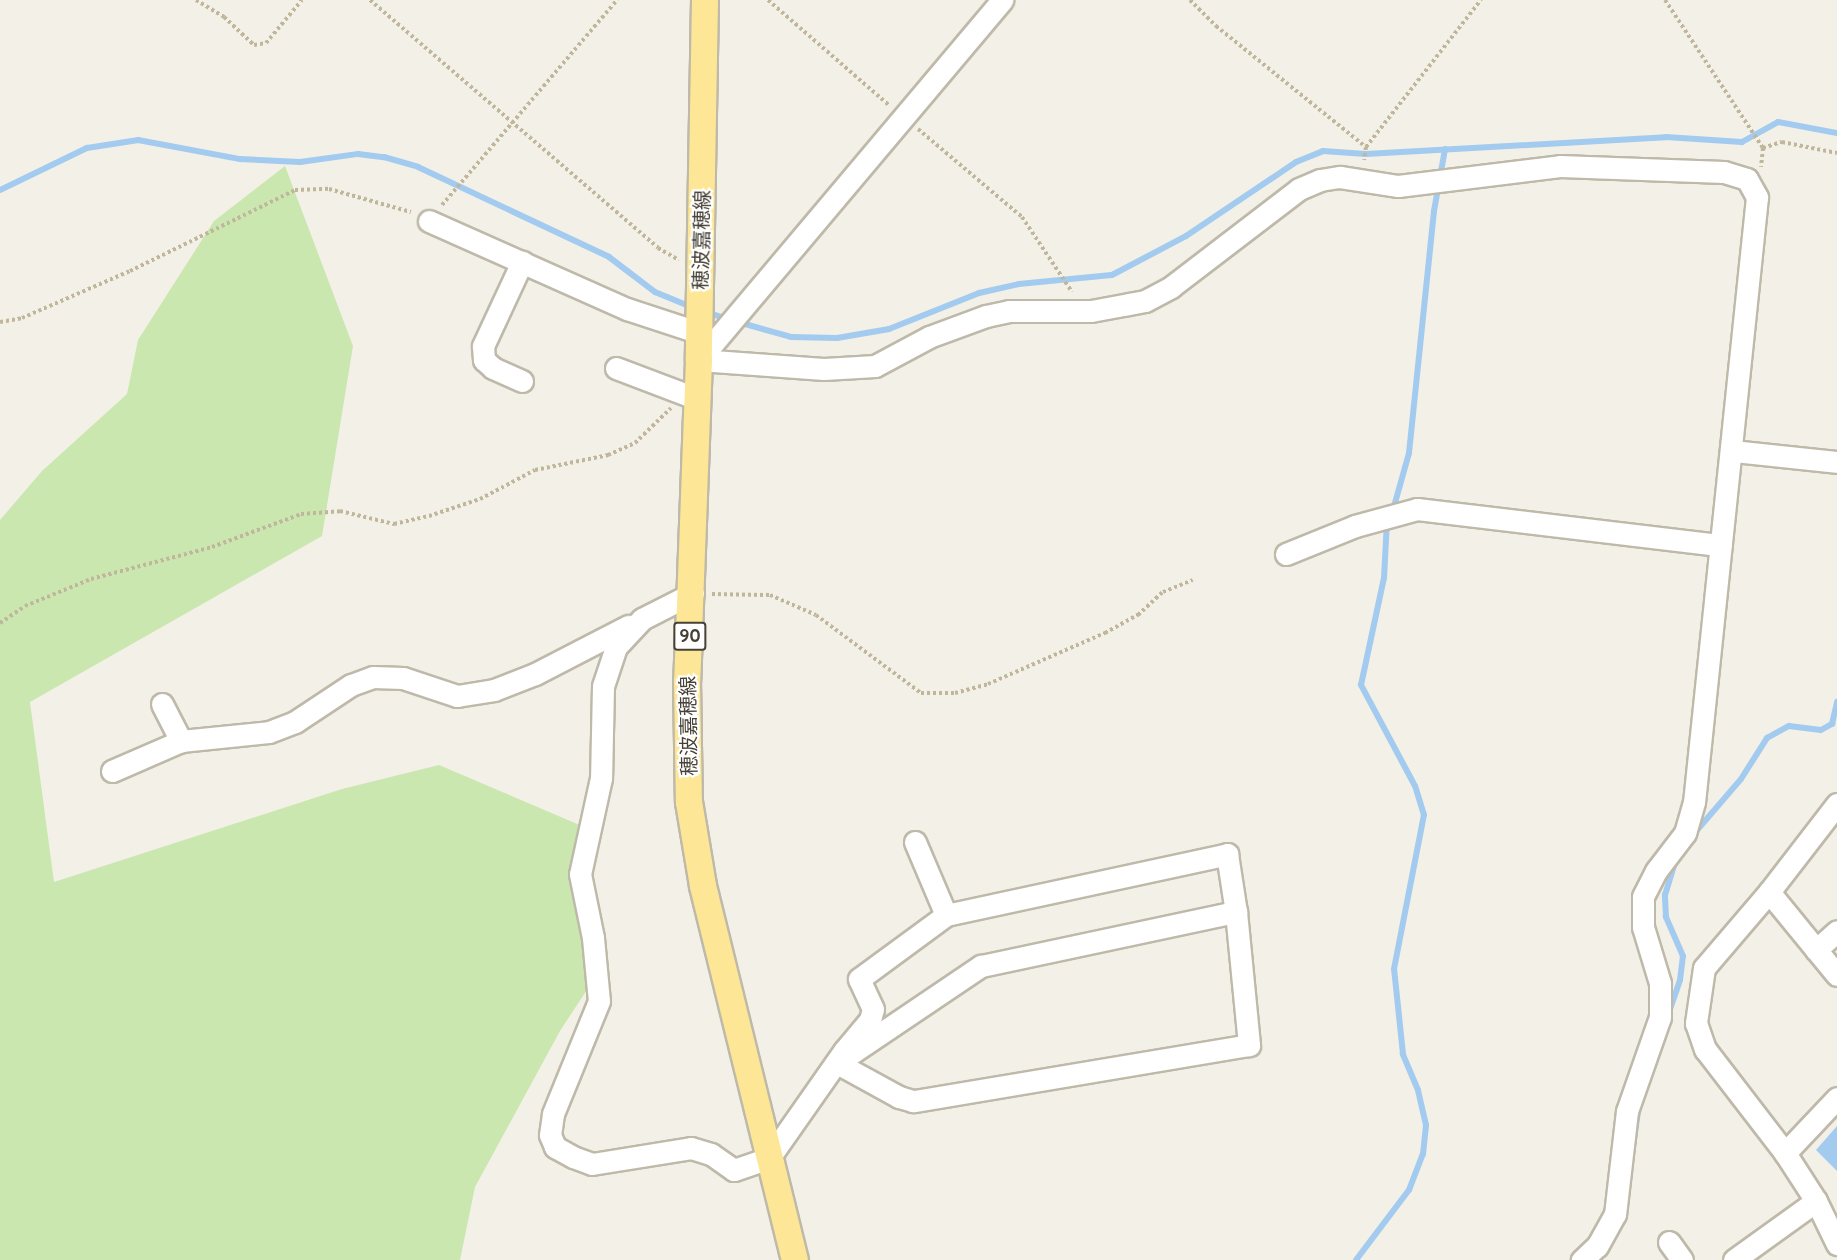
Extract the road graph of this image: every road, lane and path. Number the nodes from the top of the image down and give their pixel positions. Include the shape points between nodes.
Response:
1 (196, 0) edge
2 (302, 0) edge
3 (370, 0) edge
4 (617, 0) edge
5 (705, 0) edge
6 (768, 0) edge
7 (1002, 0) edge
8 (1190, 0) edge
9 (1481, 0) edge
10 (1665, 0) edge
11 (902, 116) junction
12 (512, 123) junction
13 (1366, 147) junction
14 (1763, 148) junction
15 (1837, 153) edge
16 (1360, 181) junction
17 (1757, 197) junction
18 (429, 220) junction
19 (522, 262) junction
20 (701, 265) junction
21 (1083, 311) junction
22 (0, 322) edge
23 (700, 333) junction
24 (699, 360) junction
25 (616, 368) dead end
26 (522, 381) dead end
27 (687, 396) junction
28 (1732, 451) junction
29 (1837, 462) edge
30 (1721, 545) junction
31 (1286, 554) dead end
32 (1193, 580) dead end
33 (693, 593) junction
34 (642, 619) junction
35 (0, 623) edge
36 (162, 704) dead end
37 (181, 741) junction
38 (112, 771) dead end
39 (1837, 804) edge
40 (915, 842) dead end
41 (1768, 892) junction
42 (1236, 912) junction
43 (946, 915) junction
44 (1837, 931) edge
45 (1816, 950) junction
46 (1837, 975) edge
47 (837, 1063) junction
48 (1837, 1098) edge
49 (1785, 1154) junction
50 (769, 1158) junction
51 (1816, 1201) junction
52 (1669, 1242) dead end
53 (1837, 1244) edge
54 (795, 1260) edge
55 (1582, 1260) edge
56 (1682, 1260) edge
57 (1734, 1260) edge

1 - 2 path via 224,17 254,45 266,44
3 - 12 path
4 - 12 path
5 - 20 main road, 穂波嘉穂線 / 90
6 - 11 path
7 - 11 street
8 - 13 path via 1216,26
9 - 13 path
10 - 14 path
11 - 21 path via 1022,217
11 - 24 street
12 - 18 path
12 - 20 path via 658,248 685,263
13 - 16 path
14 - 15 path via 1782,142
14 - 17 path
16 - 17 street via 1398,186 1560,166 1689,171 1738,174 1748,179
16 - 21 street via 1330,178 1299,189 1171,287 1145,301
17 - 28 street
18 - 19 street
18 - 22 path via 397,206 329,189 295,190 130,271 22,318
19 - 23 street via 627,309
19 - 26 street via 483,346 484,360
20 - 23 main road, 穂波嘉穂線 / 90
21 - 24 street via 1009,311 986,316 929,337 875,366 824,369
23 - 24 main road, 穂波嘉穂線 / 90
24 - 27 main road, 穂波嘉穂線 / 90
25 - 27 street
27 - 33 main road, 穂波嘉穂線 / 90
27 - 35 path via 635,443 608,456 535,470 480,499 429,516 394,524 340,511 301,514 212,547 91,579 25,606
28 - 29 street
28 - 30 street
30 - 31 street via 1417,509 1354,526
30 - 55 street via 1694,802 1685,832 1656,871 1643,897 1643,927 1660,982 1660,1017 1627,1111 1615,1214 1597,1245
32 - 33 path via 1162,592 1138,615 1105,633 988,684 955,693 921,693 816,615 770,596
33 - 34 street
33 - 50 main road, 穂波嘉穂線 / 90 via 687,681 689,802 703,886
34 - 37 street via 535,674 494,690 457,696 403,678 373,677 351,685 295,722 269,732
34 - 50 street via 616,646 603,686 601,778 580,874 593,938 599,1001 553,1114 550,1135 555,1147 592,1164 691,1148 711,1154 734,1170
36 - 37 street
37 - 38 street
39 - 41 street
40 - 43 street
41 - 45 street
41 - 49 street via 1704,968 1696,1023 1705,1049
42 - 43 street via 1227,854
42 - 47 street via 981,966
42 - 47 street via 1249,1045 913,1101
43 - 47 street via 859,979 873,1009 870,1020
44 - 45 street
45 - 46 street
47 - 50 street
48 - 49 street
49 - 51 street
50 - 54 main road, 穂波嘉穂線 / 90
51 - 53 street
51 - 57 street
52 - 56 street

